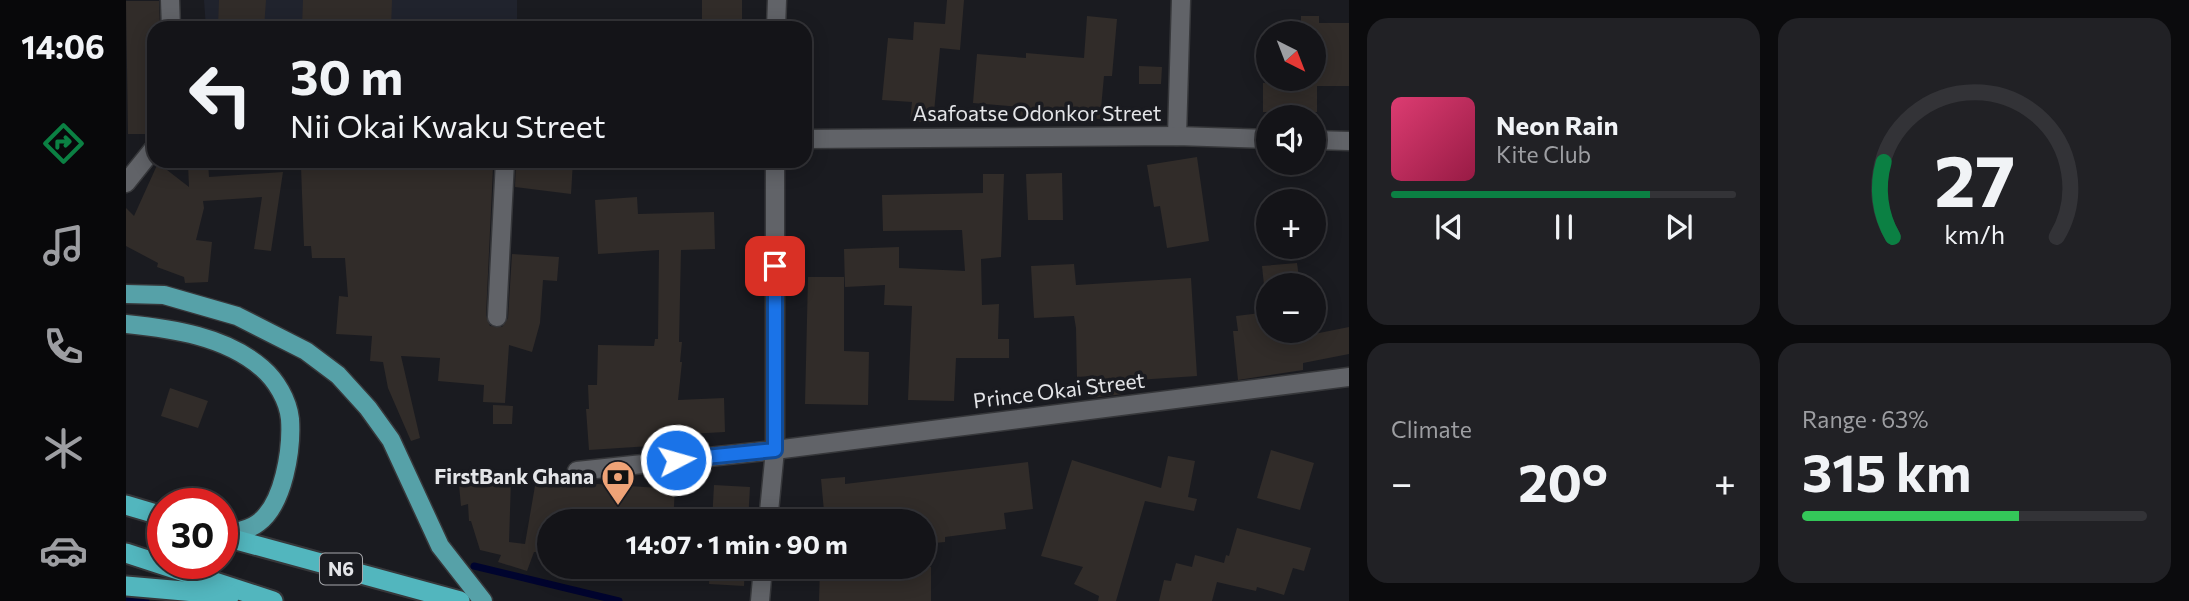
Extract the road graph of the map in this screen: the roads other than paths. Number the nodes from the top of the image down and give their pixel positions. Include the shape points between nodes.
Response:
1 (170, 0) edge
2 (777, 0) edge
3 (1181, 0) edge
4 (171, 21) edge
5 (776, 21) edge
6 (1177, 136) junction
7 (812, 139) edge
8 (1256, 139) edge
9 (1326, 140) edge
10 (1349, 141) edge
11 (147, 157) edge
12 (505, 168) edge
13 (775, 168) edge
14 (126, 183) edge
15 (126, 294) edge
16 (497, 317) dead end
17 (126, 324) edge
18 (1349, 377) edge
19 (775, 450) junction
20 (577, 471) dead end
21 (126, 505) edge
22 (769, 509) edge
23 (147, 511) edge
24 (238, 531) edge
25 (238, 539) edge
26 (126, 552) edge
27 (761, 584) edge
28 (126, 586) edge
29 (147, 595) edge
30 (265, 599) edge
31 (460, 601) edge
32 (483, 601) edge
33 (751, 601) edge

1 - 4 street
2 - 5 street
3 - 6 street
6 - 7 street, Asafoatse Odonkor Street
6 - 8 street, Asafoatse Odonkor Street
9 - 10 street
11 - 14 street
12 - 16 street
13 - 19 street
15 - 32 main road via 164,296 237,316 306,351 338,374 391,440 440,546
17 - 24 main road via 164,328 221,343 264,369 285,399 289,446 279,495 259,523
18 - 19 street, Prince Okai Street
19 - 20 street, Prince Okai Street
19 - 22 street
21 - 23 highway
25 - 31 highway, N6
26 - 30 highway
27 - 33 street
28 - 29 highway
29 - 30 highway

